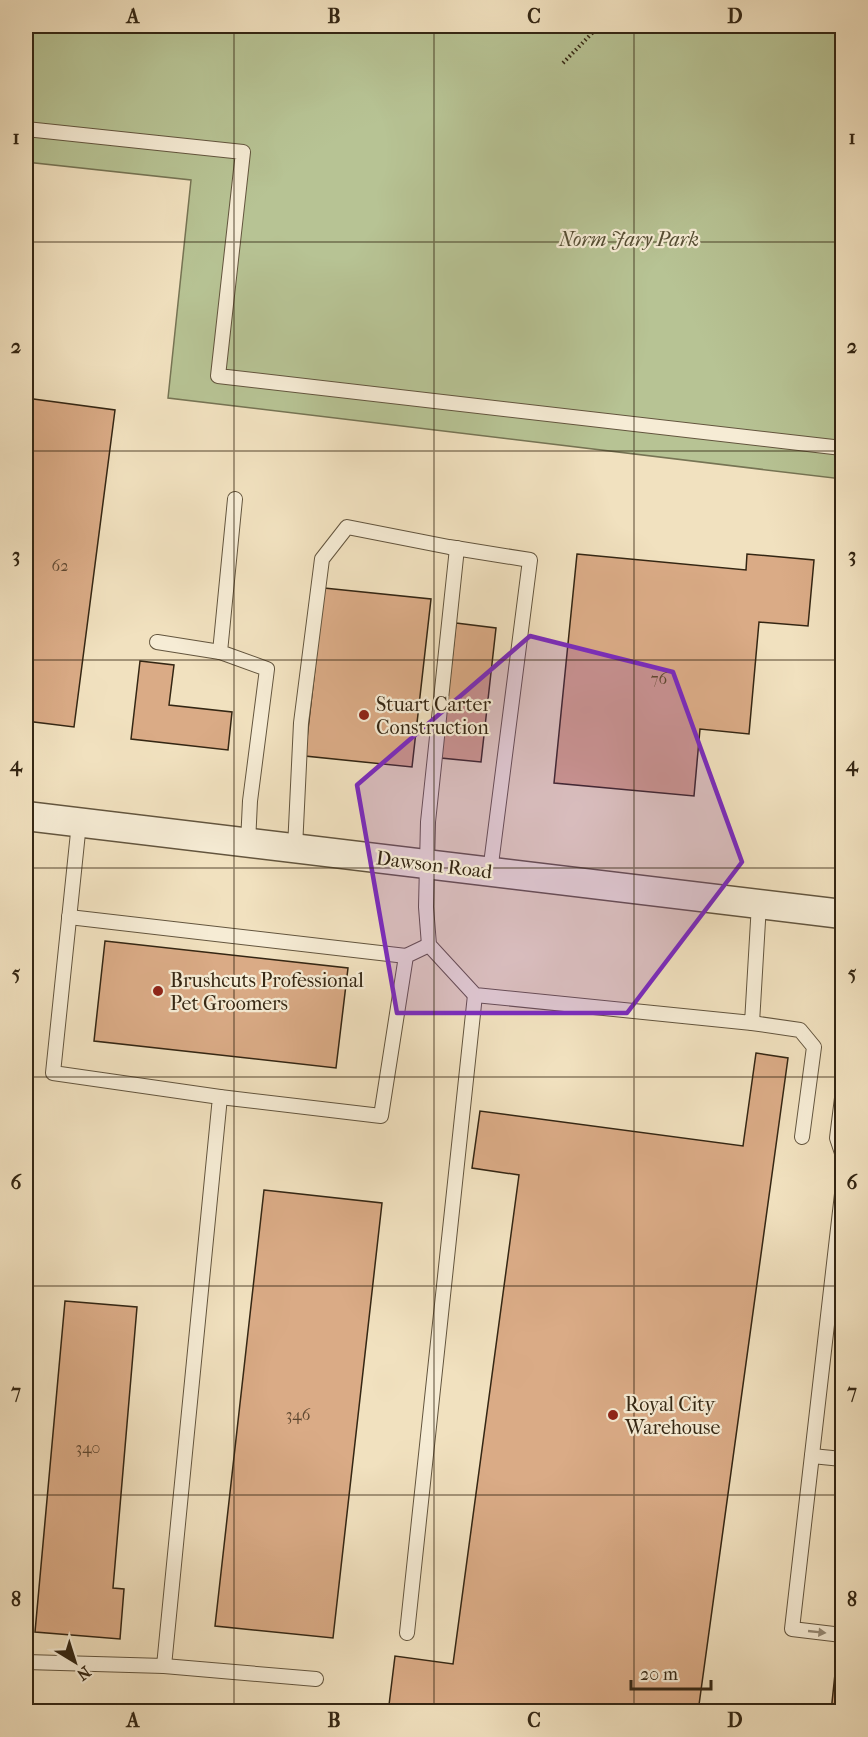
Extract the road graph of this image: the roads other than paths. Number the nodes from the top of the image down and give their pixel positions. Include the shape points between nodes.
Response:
1 (26, 129) edge
2 (843, 448) edge
3 (235, 499) dead end
4 (457, 548) junction
5 (157, 642) dead end
6 (220, 652) junction
7 (26, 816) edge
8 (78, 823) junction
9 (248, 843) junction
10 (295, 848) junction
11 (426, 864) junction
12 (490, 872) junction
13 (759, 904) junction
14 (843, 914) edge
15 (69, 917) junction
16 (429, 945) junction
17 (406, 956) junction
18 (475, 995) junction
19 (752, 1023) junction
20 (220, 1097) junction
21 (843, 1098) edge
22 (802, 1137) dead end
23 (843, 1153) edge
24 (843, 1194) edge
25 (812, 1456) junction
26 (843, 1459) edge
27 (407, 1633) dead end
28 (843, 1635) edge
29 (26, 1662) edge
30 (164, 1666) junction
31 (316, 1679) dead end

1 - 2 lane via 243,152 218,376
3 - 6 lane
4 - 10 lane via 347,527 322,559 301,723
4 - 11 lane
4 - 12 lane via 531,560
5 - 6 lane
6 - 9 lane via 267,669
7 - 8 street, Dawson Road
8 - 9 street, Dawson Road
8 - 15 lane
9 - 10 street, Dawson Road
10 - 11 street, Dawson Road
11 - 12 street, Dawson Road
11 - 16 lane
12 - 13 street, Dawson Road
13 - 14 street, Dawson Road
13 - 19 lane
15 - 17 lane
15 - 20 lane via 53,1072
16 - 17 lane
16 - 18 lane
17 - 20 lane via 381,1116
18 - 19 lane
18 - 27 lane
19 - 22 lane via 800,1030 814,1047
20 - 30 lane
21 - 23 lane via 837,1138
24 - 25 lane
25 - 26 lane
25 -> 28 lane via 792,1629
29 - 30 lane
30 - 31 lane

